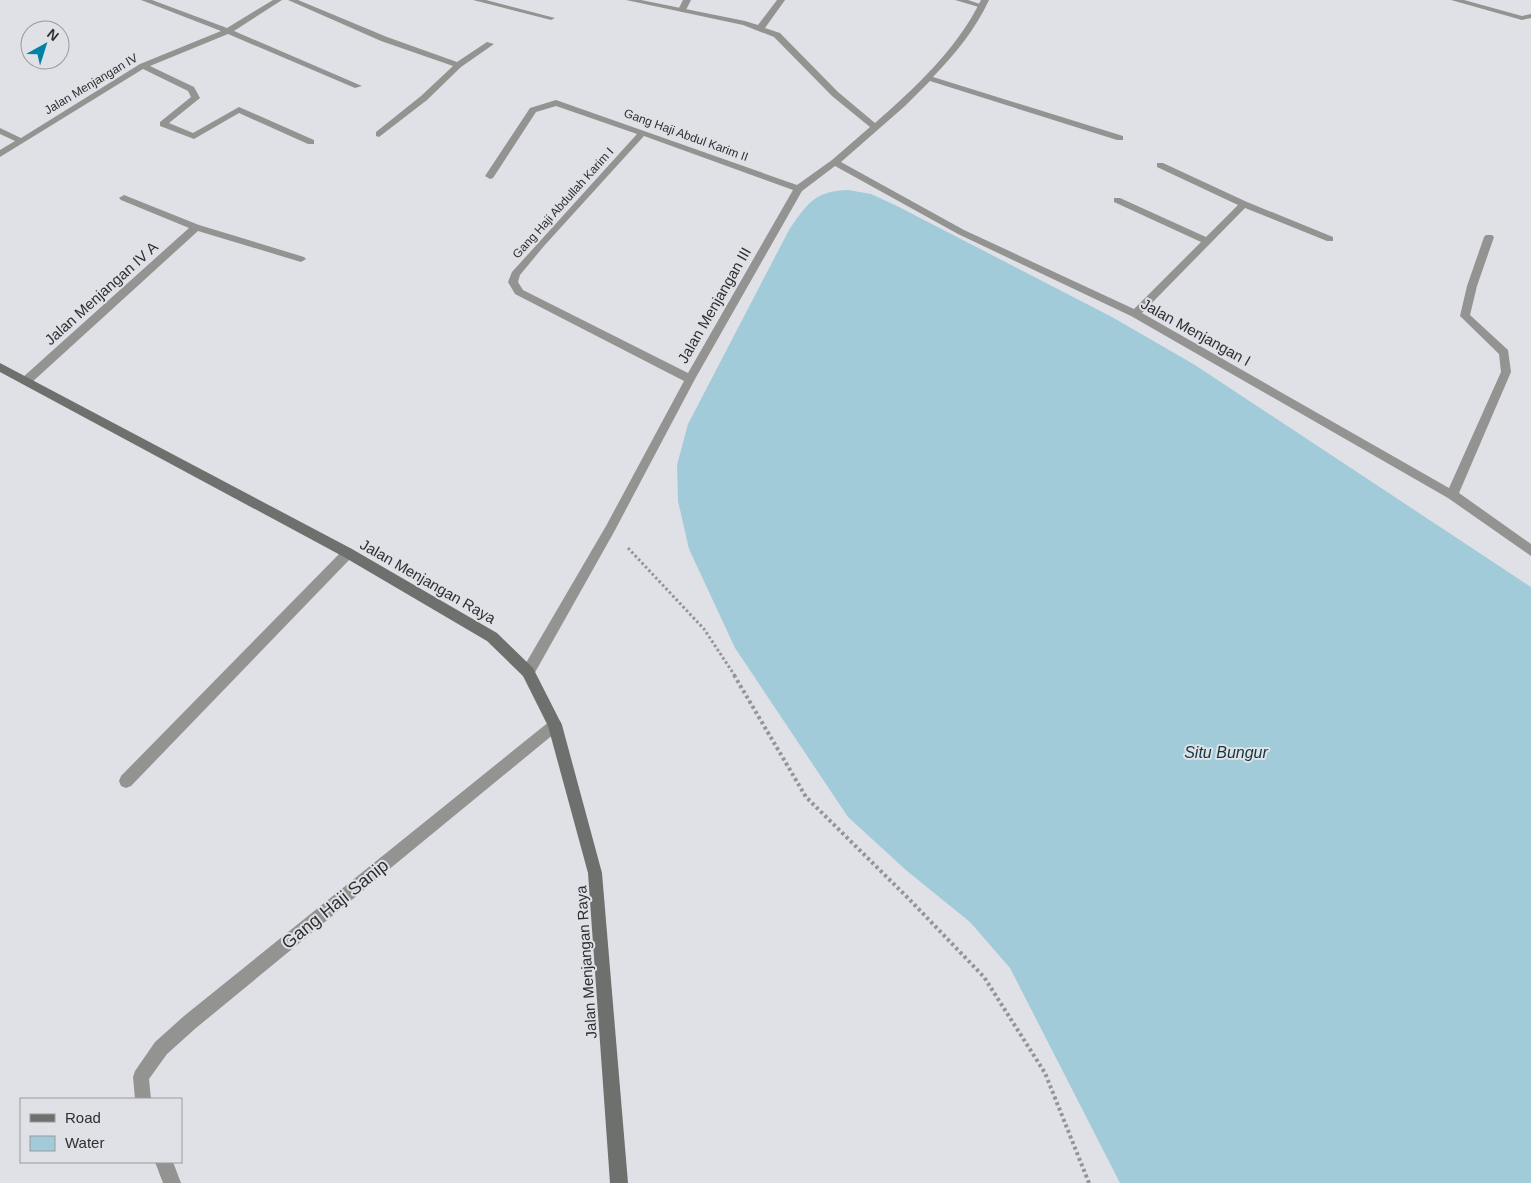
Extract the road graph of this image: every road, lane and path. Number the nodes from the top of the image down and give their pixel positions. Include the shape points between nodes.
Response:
1 (145, 0) edge
2 (278, 0) edge
3 (292, 0) edge
4 (477, 0) edge
5 (630, 0) edge
6 (687, 0) edge
7 (782, 0) edge
8 (958, 0) edge
9 (1455, 0) edge
10 (983, 3) edge
11 (682, 10) junction
12 (1531, 16) edge
13 (551, 18) dead end
14 (762, 28) junction
15 (228, 31) junction
16 (490, 44) dead end
17 (458, 65) junction
18 (143, 66) junction
19 (928, 78) junction
20 (358, 86) dead end
21 (875, 127) junction
22 (0, 131) edge
23 (642, 133) junction
24 (379, 134) dead end
25 (1120, 138) dead end
26 (21, 141) junction
27 (311, 142) dead end
28 (0, 154) edge
29 (835, 162) junction
30 (1160, 164) dead end
31 (490, 176) dead end
32 (798, 189) junction
33 (124, 198) dead end
34 (1117, 200) dead end
35 (1244, 204) junction
36 (196, 227) junction
37 (1489, 237) dead end
38 (1330, 239) dead end
39 (1206, 241) junction
40 (301, 259) dead end
41 (1135, 314) junction
42 (0, 367) edge
43 (690, 379) junction
44 (26, 381) junction
45 (1452, 495) junction
46 (610, 529) junction
47 (1531, 551) edge
48 (348, 553) junction
49 (528, 672) junction
50 (555, 725) junction
51 (126, 782) dead end
52 (143, 1098) edge
53 (164, 1163) edge
54 (172, 1183) edge
55 (618, 1183) edge
56 (1089, 1183) edge

1 - 15 street
2 - 15 street, Jalan Menjangan IV
3 - 17 street via 384,39
4 - 13 street
5 - 11 street
6 - 11 street
7 - 14 street
8 - 10 street
9 - 12 street via 1522,18
10 - 19 street, Jalan Menjangan III via 974,22 950,55
11 - 14 street
14 - 21 street via 777,35 835,94
15 - 18 street, Jalan Menjangan IV
15 - 20 street
16 - 17 street
17 - 24 street
18 - 26 street, Jalan Menjangan IV
18 - 27 street via 191,89 196,98 163,124 194,136 239,110
19 - 21 street, Jalan Menjangan III
19 - 25 street
21 - 29 street, Jalan Menjangan III
22 - 26 street
23 - 31 street, Gang Haji Abdul Karim II via 556,103 533,110
23 - 32 street, Gang Haji Abdul Karim II
23 - 43 street, Gang Haji Abdullah Karim I via 515,274 513,282 519,292
26 - 28 street, Jalan Menjangan IV
29 - 32 street, Jalan Menjangan III
29 - 41 street, Jalan Menjangan I via 961,232
30 - 35 street
32 - 43 street, Jalan Menjangan III
33 - 36 street
34 - 39 street
35 - 38 street
35 - 39 street
36 - 40 street
36 - 44 street, Jalan Menjangan IV A
37 - 45 street via 1464,316 1504,353 1506,372
39 - 41 street
41 - 45 street, Jalan Menjangan I
42 - 44 main road, Jalan Menjangan Raya
43 - 46 street, Jalan Menjangan III
44 - 48 main road, Jalan Menjangan Raya
45 - 47 street, Jalan Menjangan I
46 - 49 street, Jalan Menjangan III
46 - 56 path via 704,628 747,694 806,797 984,977 1045,1073
48 - 49 main road, Jalan Menjangan Raya via 492,638
48 - 51 street
49 - 50 main road, Jalan Menjangan Raya
50 - 52 street, Gang Haji Sanip via 161,1048 141,1077
50 - 55 main road, Jalan Menjangan Raya via 595,873
53 - 54 street

